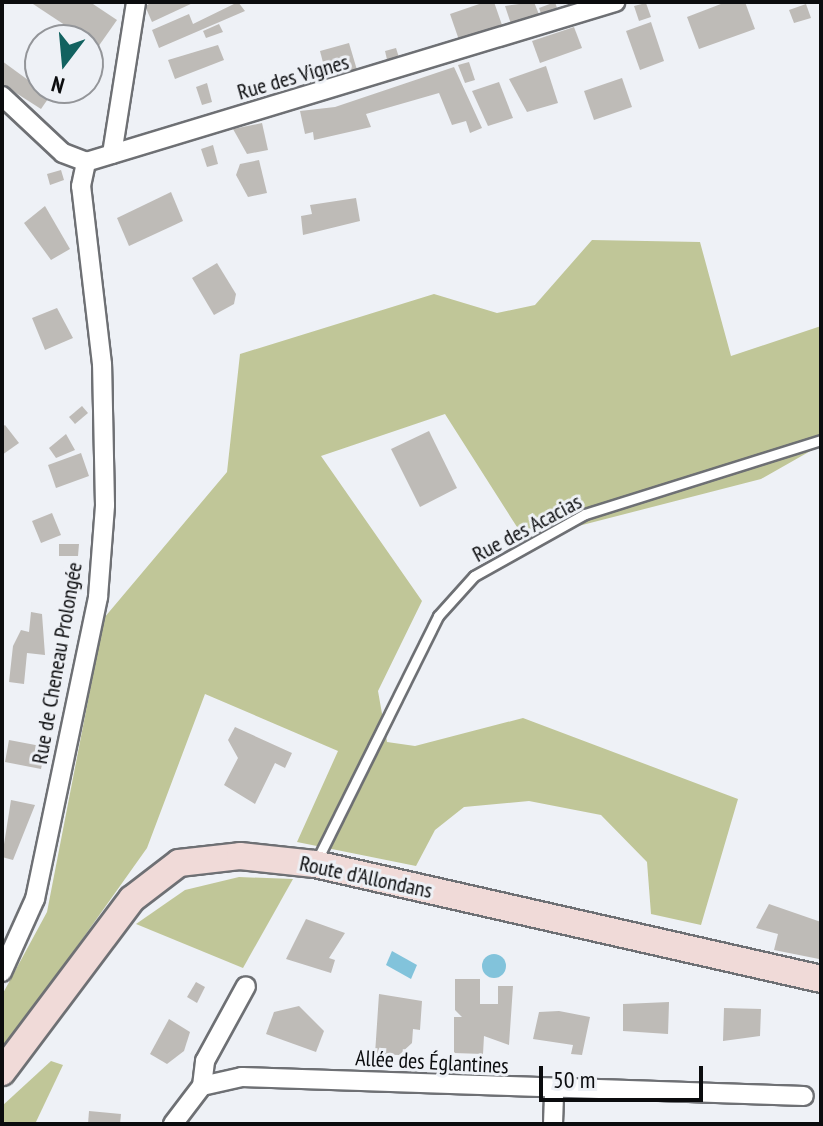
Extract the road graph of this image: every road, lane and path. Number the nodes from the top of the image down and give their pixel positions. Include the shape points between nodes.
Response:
1 (136, 2) edge
2 (615, 2) edge
3 (2, 96) edge
4 (112, 154) junction
5 (86, 162) junction
6 (821, 440) edge
7 (315, 864) junction
8 (2, 972) edge
9 (821, 979) edge
10 (246, 986) dead end
11 (2, 1072) edge
12 (202, 1086) junction
13 (554, 1091) junction
14 (804, 1096) dead end
15 (173, 1124) edge
16 (553, 1124) edge

1 - 4 street
2 - 4 street, Rue des Vignes
3 - 5 street via 63,153
4 - 5 street, Rue des Vignes
5 - 8 street, Rue de Cheneau Prolongée via 81,186 102,364 105,505 98,597 41,872
6 - 7 lane, Rue des Acacias via 585,514 474,576 438,616
7 - 9 main road, Route d'Allondans
7 - 11 main road, Route d'Allondans via 240,856 179,863 132,899
10 - 12 street via 205,1061
12 - 13 street, Allée des Églantines via 242,1077
12 - 15 street
13 - 14 street, Allée des Églantines
13 - 16 street

